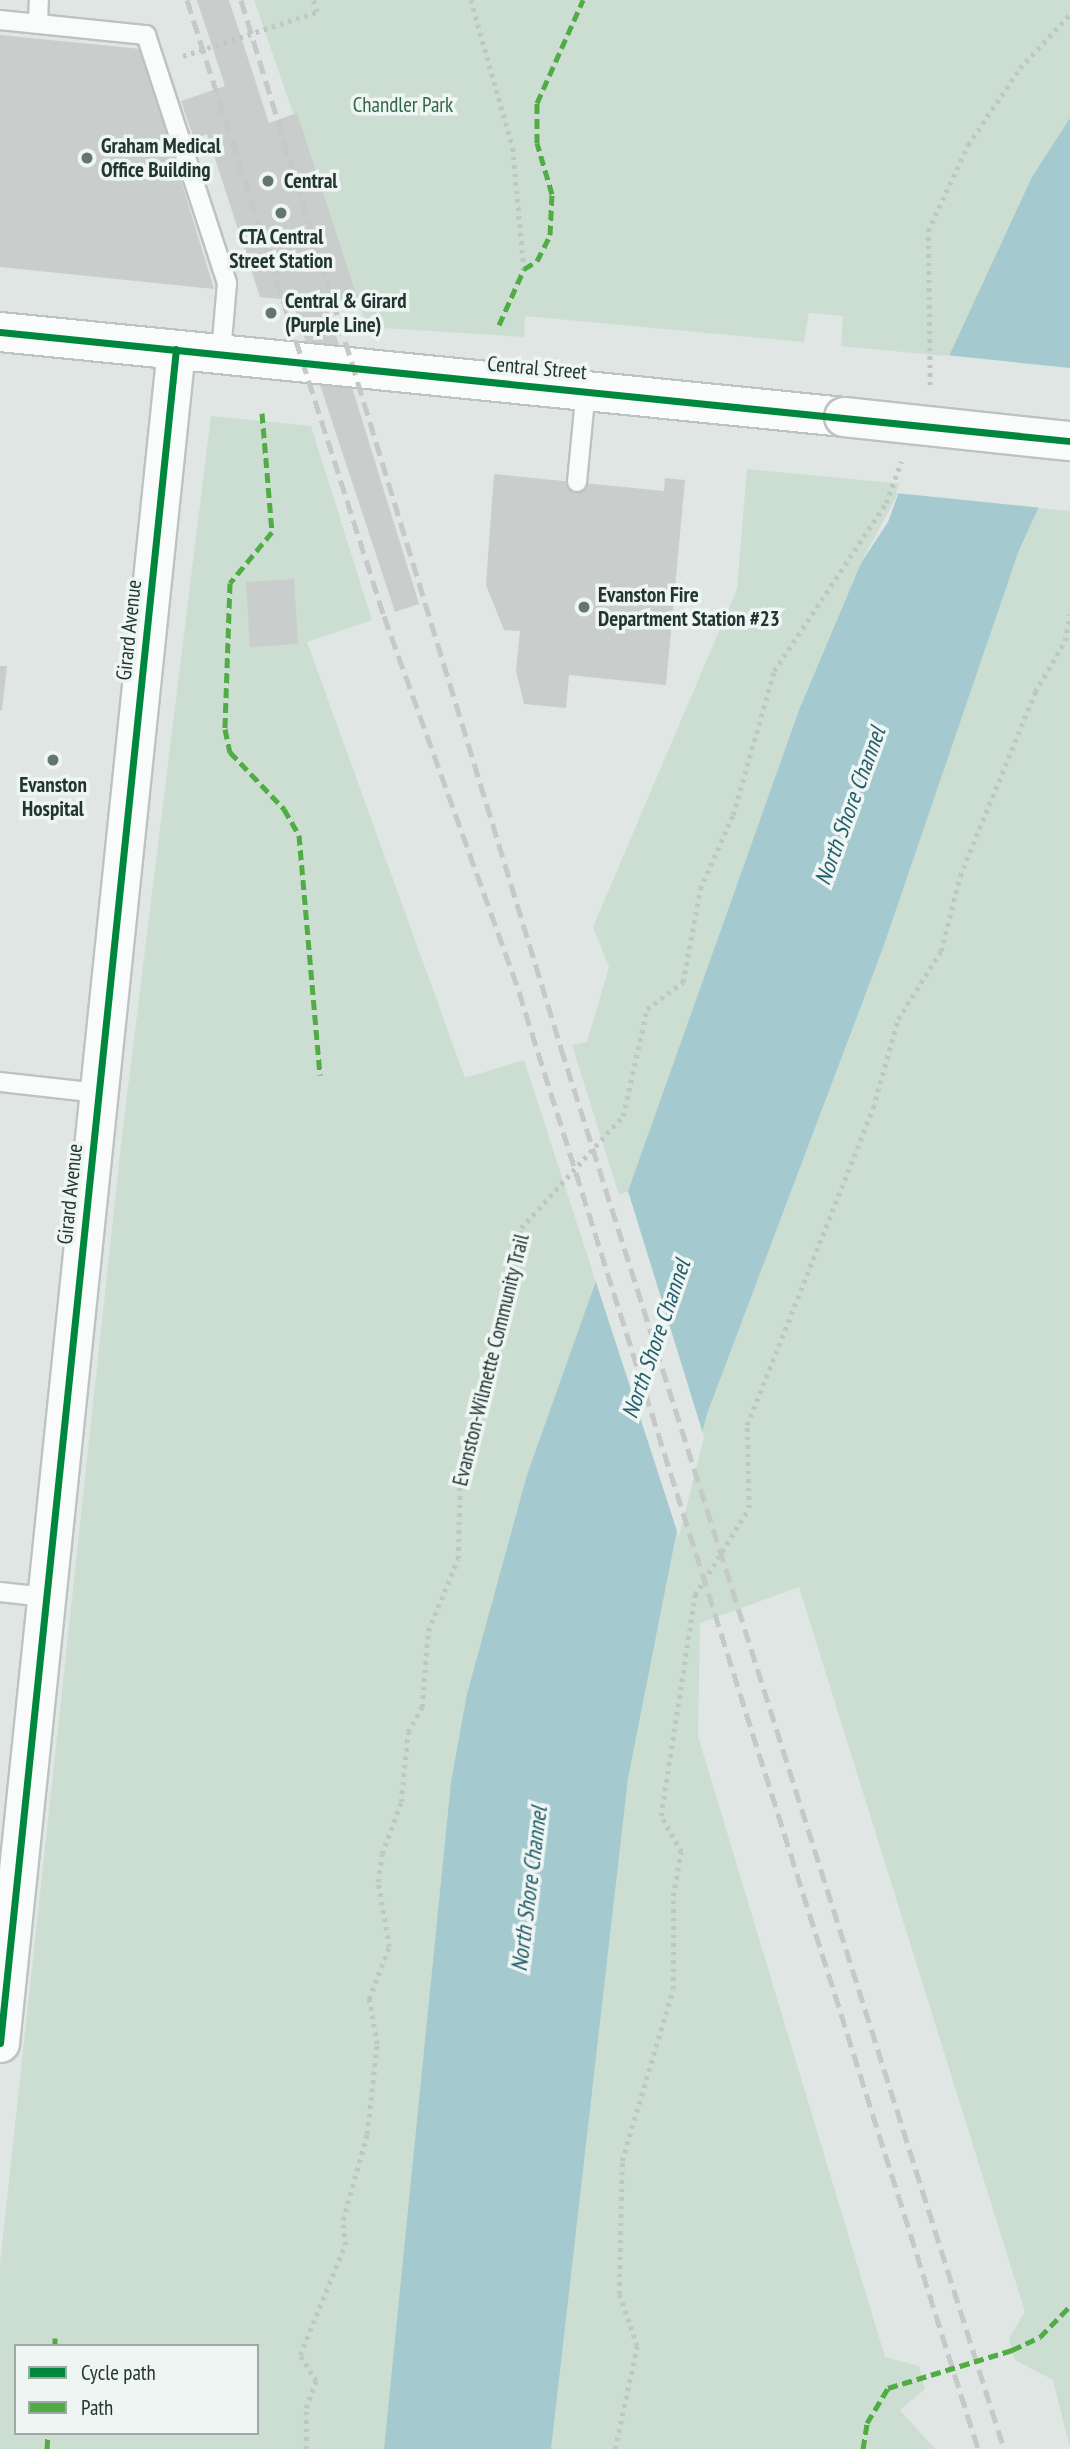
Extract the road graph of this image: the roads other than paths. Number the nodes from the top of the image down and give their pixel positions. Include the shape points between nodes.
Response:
1 (39, 0) edge
2 (0, 20) edge
3 (38, 24) junction
4 (0, 332) edge
5 (176, 349) junction
6 (221, 353) junction
7 (586, 389) junction
8 (1070, 441) edge
9 (577, 482) dead end
10 (0, 1082) edge
11 (98, 1093) junction
12 (0, 1592) edge
13 (46, 1597) junction
14 (0, 2043) edge

1 - 3 lane
2 - 3 lane
3 - 6 lane via 146,35 227,283
4 - 5 main road, Central Street
5 - 6 main road, Central Street
5 - 11 street, Girard Avenue
6 - 7 main road, Central Street
7 - 8 main road, Central Street, bridge
7 - 9 lane
10 - 11 lane
11 - 13 street, Girard Avenue
12 - 13 lane
13 - 14 street, Girard Avenue

